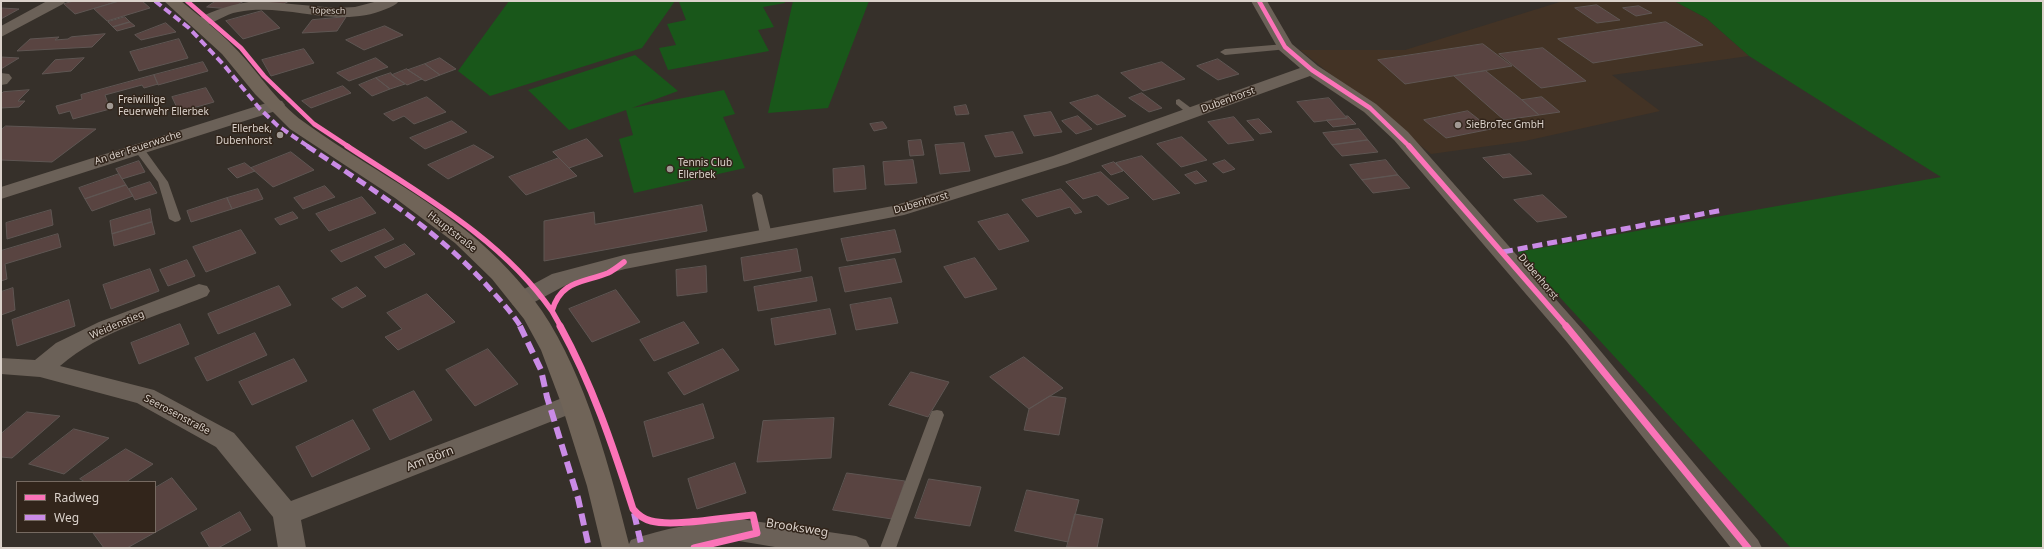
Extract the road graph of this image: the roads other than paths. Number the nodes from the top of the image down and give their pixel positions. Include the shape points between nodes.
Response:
1 (58, 1) edge
2 (172, 1) edge
3 (391, 1) edge
4 (1258, 1) edge
5 (244, 4) edge
6 (199, 23) junction
7 (1, 32) edge
8 (1285, 47) junction
9 (1225, 52) dead end
10 (1312, 70) junction
11 (276, 105) junction
12 (138, 148) junction
13 (1, 192) edge
14 (757, 195) dead end
15 (175, 218) dead end
16 (766, 236) junction
17 (199, 291) dead end
18 (521, 300) junction
19 (1, 366) edge
20 (40, 369) junction
21 (574, 403) junction
22 (937, 415) dead end
23 (286, 514) junction
24 (292, 548) edge
25 (616, 548) edge
26 (641, 548) edge
27 (856, 548) edge
28 (888, 548) edge
29 (1748, 548) edge

1 - 7 street
2 - 6 main road, Hauptstraße
3 - 5 street, Topesch via 372,9 335,12
4 - 8 street, Dubenhorst
5 - 6 street, Topesch
6 - 11 main road, Hauptstraße via 228,50
8 - 9 lane
8 - 10 street, Dubenhorst
10 - 16 street, Dubenhorst via 1186,108 1060,160 897,211
10 - 29 street, Dubenhorst via 1370,108 1401,136 1565,324
11 - 12 street, An der Feuerwache
11 - 18 main road, Hauptstraße via 296,125 402,194 462,238 500,274
12 - 13 street, An der Feuerwache
12 - 15 lane via 163,182
14 - 16 lane
16 - 18 street, Dubenhorst via 624,262 560,279
17 - 20 street, Weidenstieg via 107,327 64,349
18 - 21 main road, Hauptstraße via 533,315 553,350
19 - 20 street, Seerosenstraße
20 - 23 street, Seerosenstraße via 145,396 225,440
21 - 23 street, Am Börn
21 - 25 main road, Hauptstraße via 601,486
22 - 28 lane
23 - 24 street, Seerosenstraße
26 - 27 street, Brooksweg via 688,536 734,530

